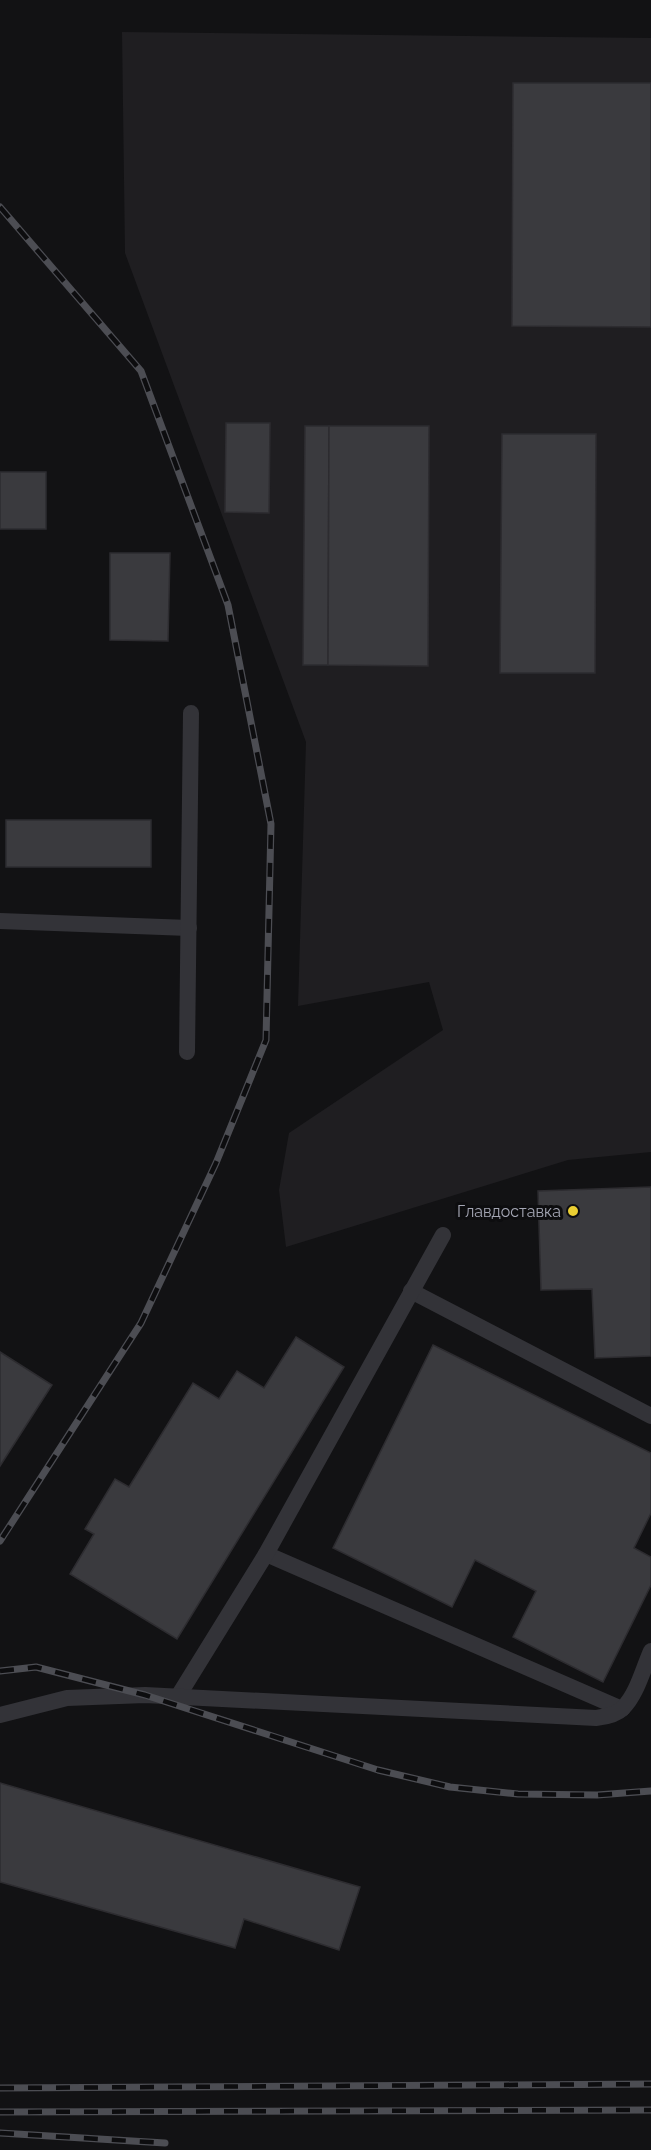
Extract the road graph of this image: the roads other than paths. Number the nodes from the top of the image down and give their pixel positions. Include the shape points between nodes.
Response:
1 (192, 713) dead end
2 (0, 921) edge
3 (189, 928) junction
4 (187, 1052) dead end
5 (443, 1235) dead end
6 (411, 1291) junction
7 (651, 1416) edge
8 (267, 1554) junction
9 (651, 1652) edge
10 (177, 1698) junction
11 (622, 1709) junction
12 (0, 1715) edge

1 - 3 lane
2 - 3 lane
3 - 4 lane
5 - 6 lane
6 - 7 lane
6 - 8 lane
8 - 10 lane
8 - 11 lane
9 - 11 lane
10 - 11 lane via 596,1718
10 - 12 lane via 67,1698

